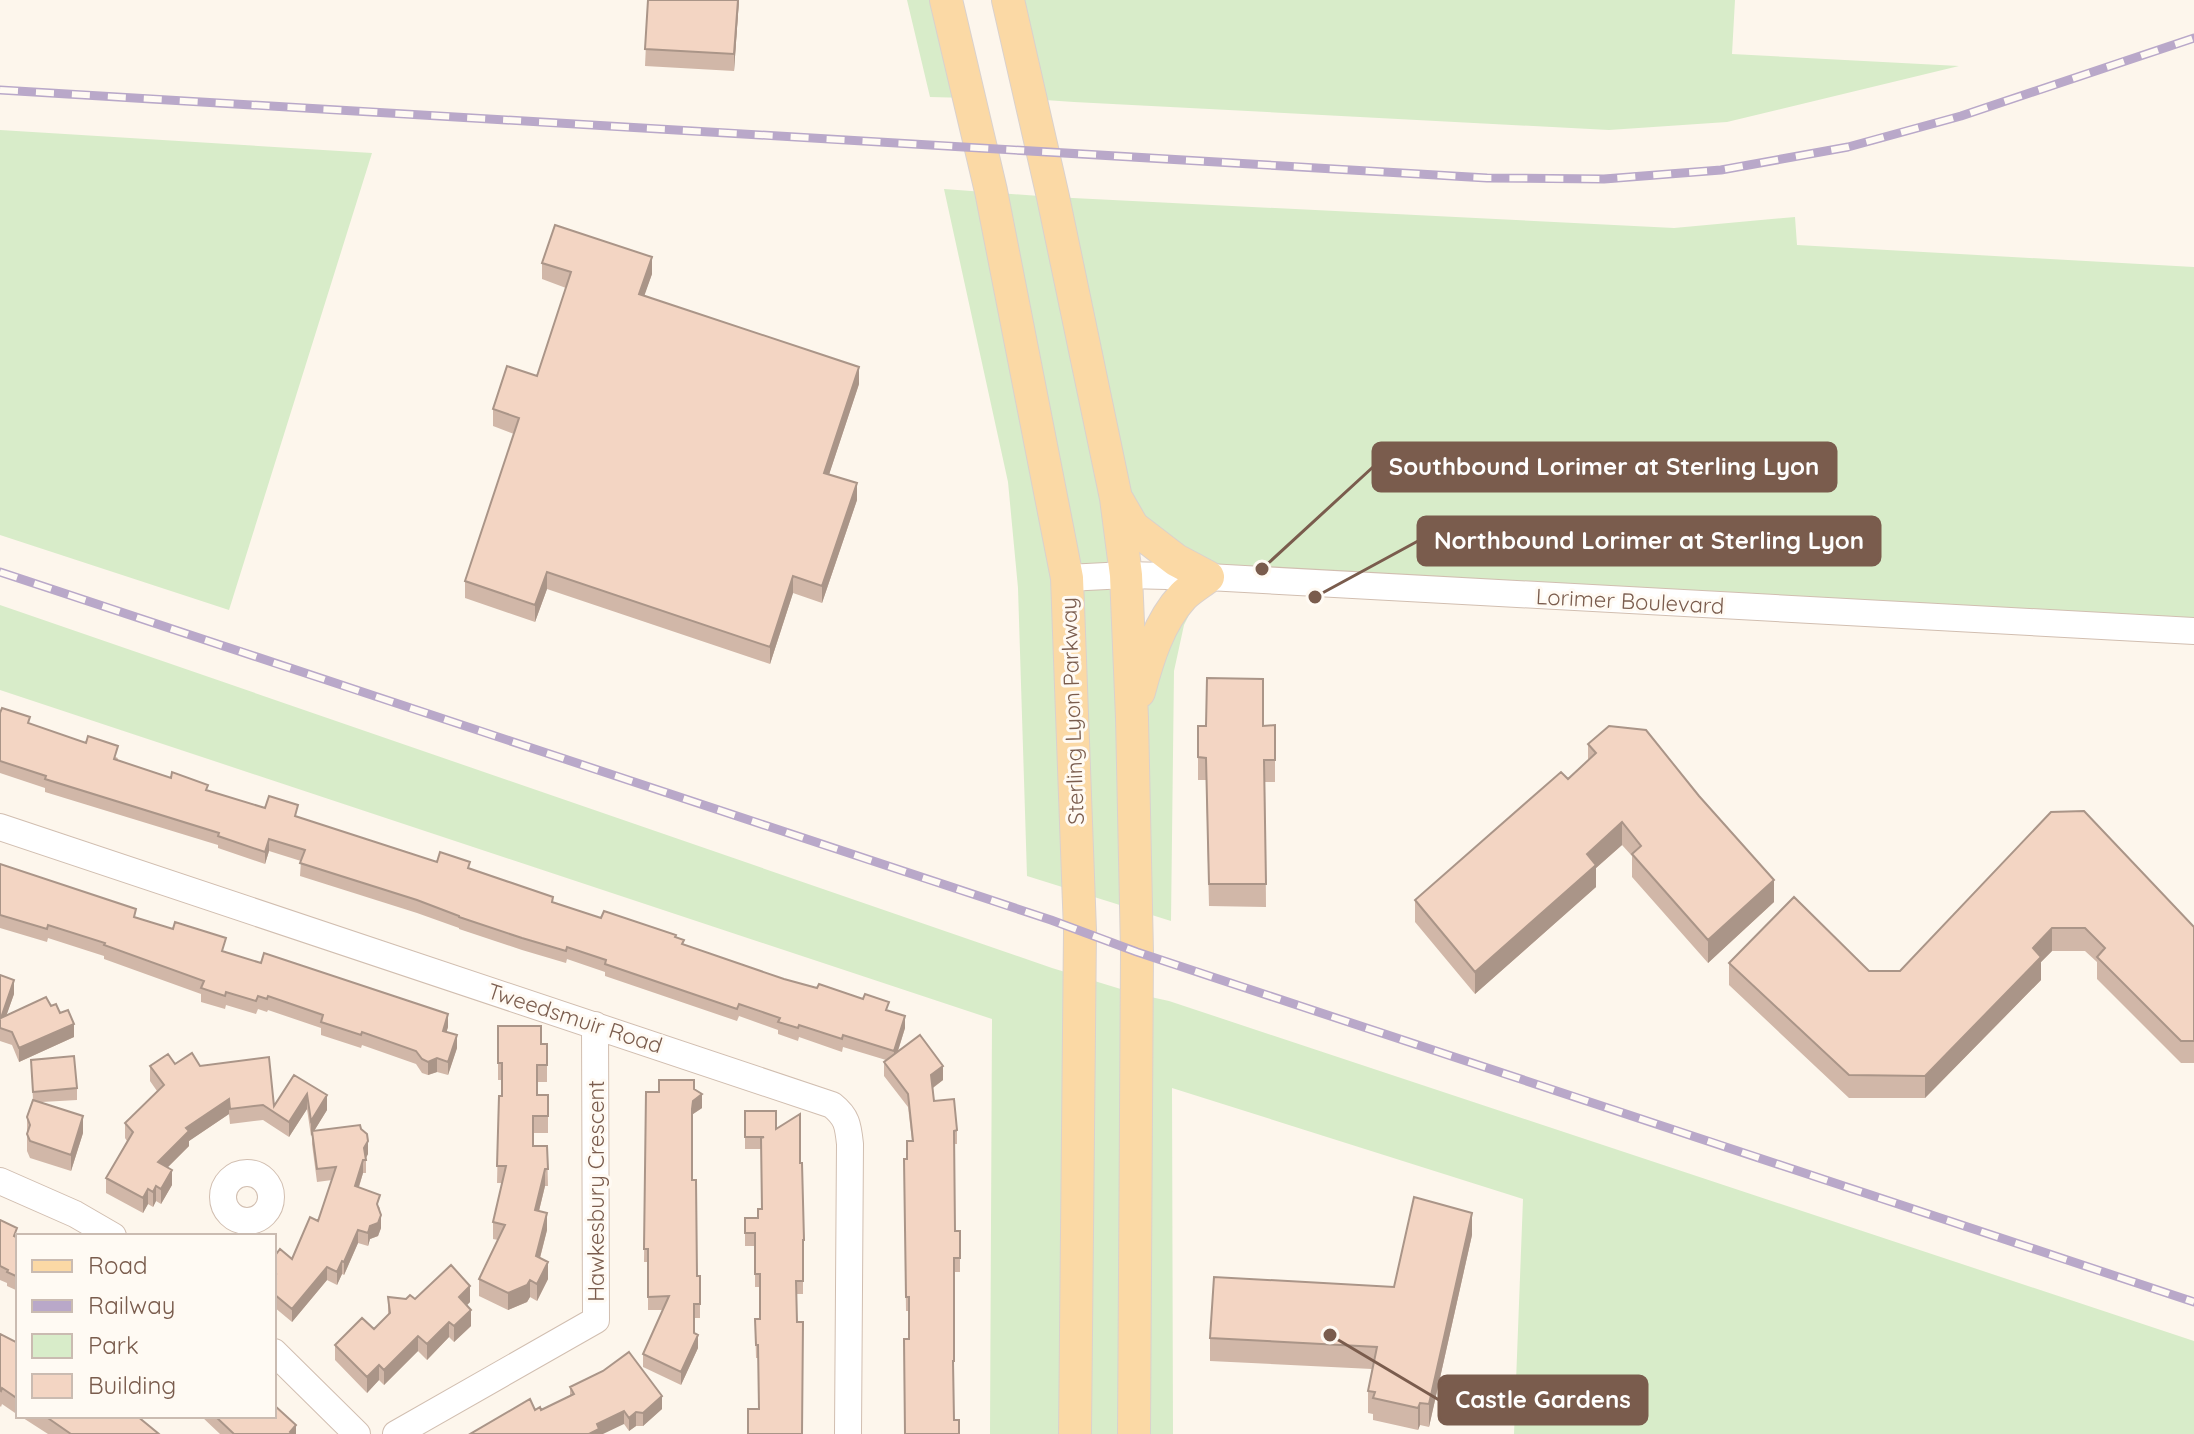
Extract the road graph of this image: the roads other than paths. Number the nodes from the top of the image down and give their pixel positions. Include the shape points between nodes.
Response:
1 (946, 0) edge
2 (1008, 0) edge
3 (1116, 498) junction
4 (1126, 575) junction
5 (1208, 577) junction
6 (1067, 578) junction
7 (2194, 631) edge
8 (1132, 718) junction
9 (0, 827) edge
10 (595, 1025) junction
11 (0, 1181) edge
12 (110, 1234) edge
13 (276, 1354) edge
14 (357, 1434) edge
15 (396, 1434) edge
16 (848, 1434) edge
17 (1075, 1434) edge
18 (1134, 1434) edge

1 - 6 main road, Sterling Lyon Parkway via 991,191
2 - 3 main road
3 - 4 main road
3 - 5 main road via 1133,527
4 - 5 street, Lorimer Boulevard
4 - 6 street, Lorimer Boulevard
4 - 8 main road
5 - 7 street, Lorimer Boulevard
5 - 8 main road via 1184,594 1166,618
6 - 17 main road, Sterling Lyon Parkway via 1080,931
8 - 18 main road via 1137,952
9 - 10 street, Tweedsmuir Road
10 - 15 street, Hawkesbury Crescent via 596,1320
10 - 16 street, Tweedsmuir Road via 817,1099 843,1114 850,1144
11 - 12 street
13 - 14 street

